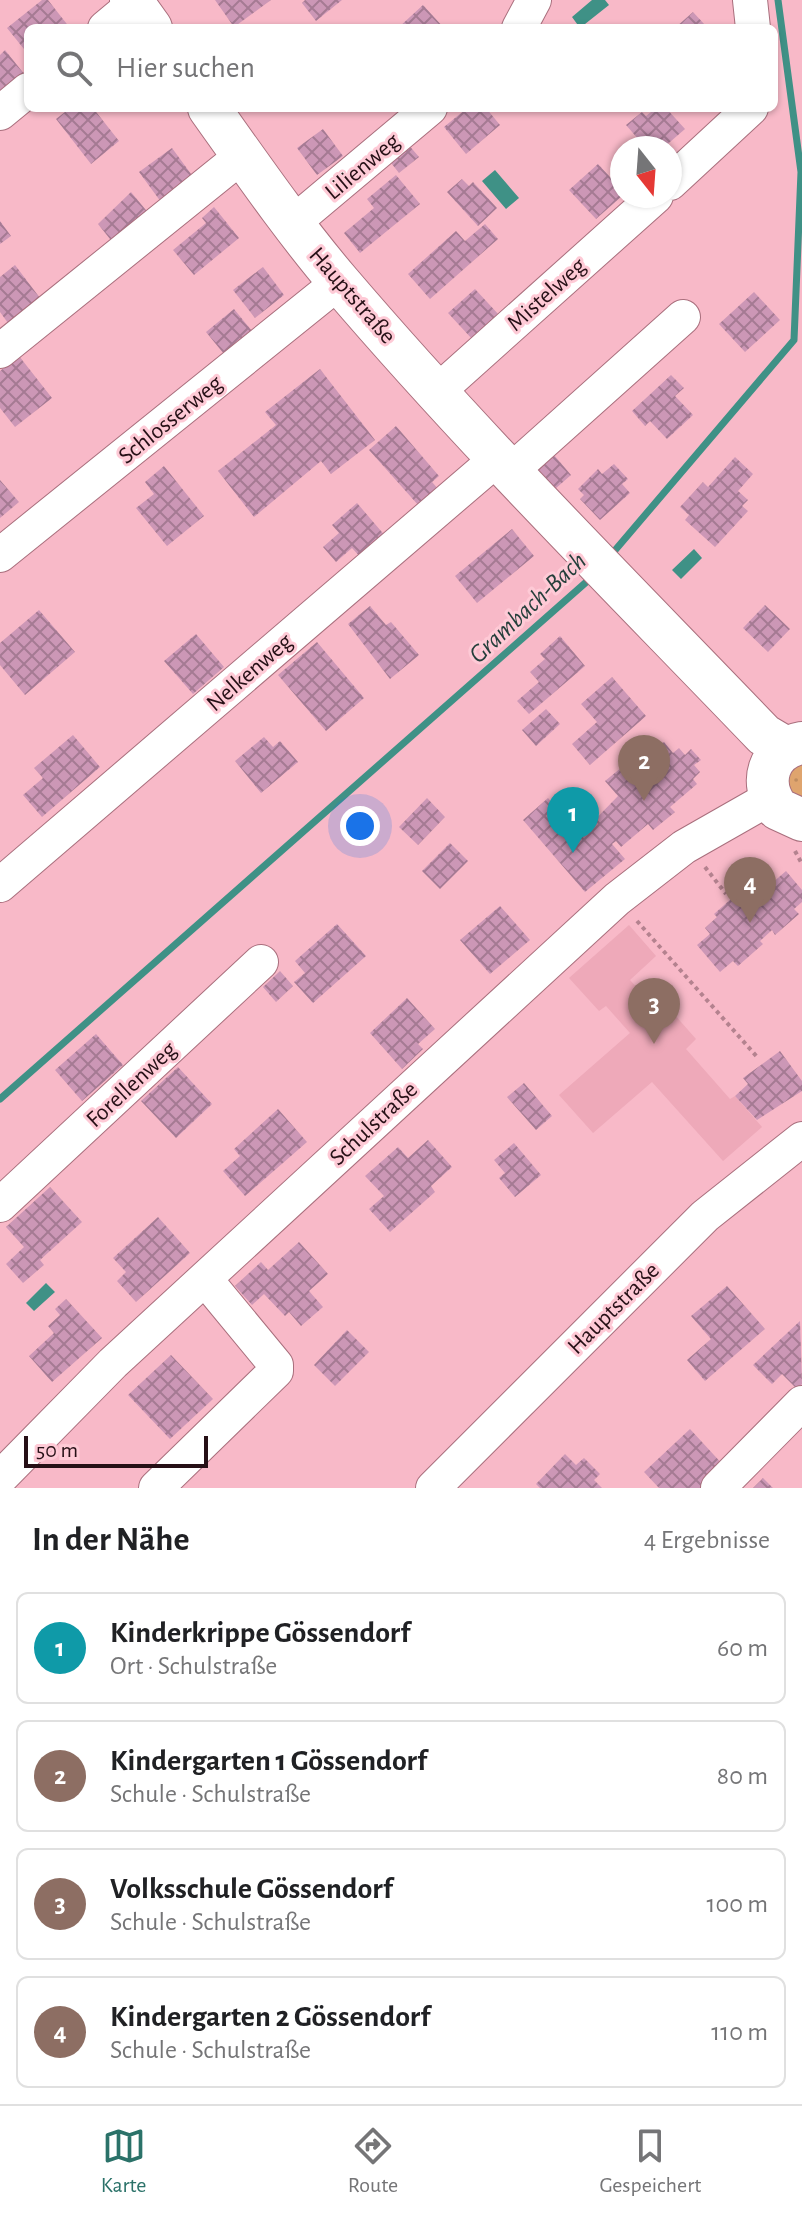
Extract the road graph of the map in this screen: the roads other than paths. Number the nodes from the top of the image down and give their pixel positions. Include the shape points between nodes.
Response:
1 (534, 0) edge
2 (750, 0) edge
3 (521, 24) edge
4 (753, 24) edge
5 (24, 93) edge
6 (212, 112) edge
7 (425, 112) edge
8 (747, 112) edge
9 (0, 113) edge
10 (243, 155) junction
11 (682, 172) edge
12 (643, 208) edge
13 (293, 223) junction
14 (339, 282) junction
15 (683, 317) dead end
16 (0, 351) edge
17 (437, 392) junction
18 (505, 464) junction
19 (0, 555) edge
20 (794, 745) edge
21 (788, 821) edge
22 (0, 885) edge
23 (261, 962) dead end
24 (802, 1139) edge
25 (0, 1205) edge
26 (205, 1279) junction
27 (802, 1403) edge
28 (0, 1478) edge
29 (156, 1488) edge
30 (433, 1488) edge
31 (718, 1488) edge

1 - 3 street
2 - 4 street
5 - 9 street
6 - 10 main road, Hauptstraße
7 - 13 street, Lilienweg
8 - 11 street
10 - 13 main road, Hauptstraße
10 - 16 street
12 - 17 street, Mistelweg
13 - 14 main road, Hauptstraße
14 - 17 main road, Hauptstraße
14 - 19 street, Schlosserweg
15 - 18 street
17 - 18 main road, Hauptstraße
18 - 20 main road, Hauptstraße via 764,735
18 - 22 street, Nelkenweg
20 - 21 main road, Hauptstraße via 773,760 768,774
21 - 26 street, Schulstraße via 684,847 617,899
23 - 25 street, Forellenweg
24 - 30 street, Hauptstraße via 705,1216
26 - 28 street, Schulstraße
26 - 29 street via 276,1371
27 - 31 street

